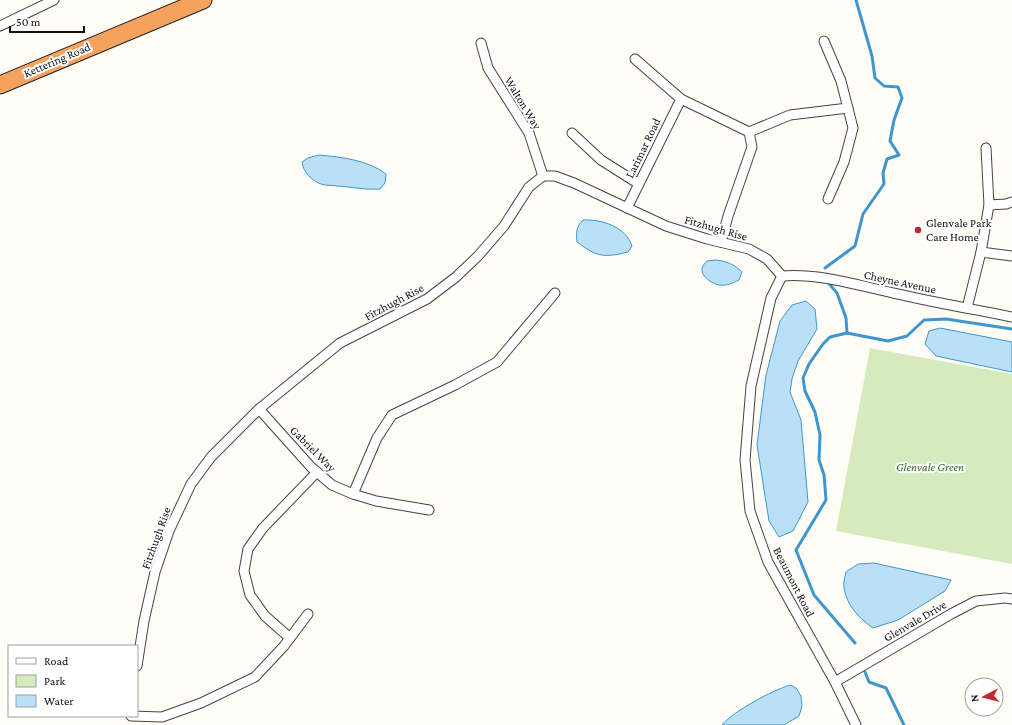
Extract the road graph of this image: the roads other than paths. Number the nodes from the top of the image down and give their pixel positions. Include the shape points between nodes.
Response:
1 (54, 0) edge
2 (203, 0) edge
3 (0, 26) edge
4 (824, 40) dead end
5 (481, 43) dead end
6 (635, 59) dead end
7 (0, 85) edge
8 (681, 99) junction
9 (848, 108) junction
10 (749, 132) junction
11 (572, 133) dead end
12 (986, 148) dead end
13 (543, 176) junction
14 (639, 184) junction
15 (828, 199) dead end
16 (1012, 202) edge
17 (990, 205) junction
18 (627, 208) junction
19 (721, 242) junction
20 (981, 252) junction
21 (1012, 256) edge
22 (782, 276) junction
23 (554, 293) dead end
24 (968, 308) junction
25 (1012, 318) edge
26 (259, 409) junction
27 (316, 472) junction
28 (353, 494) junction
29 (429, 510) dead end
30 (1012, 600) edge
31 (308, 614) dead end
32 (290, 638) junction
33 (138, 660) edge
34 (835, 682) junction
35 (138, 716) edge
36 (856, 725) edge

1 - 3 street
2 - 7 highway, Kettering Road
4 - 9 street via 841,81
5 - 13 street, Walton Way via 488,68 529,133
6 - 8 street
8 - 10 street
8 - 14 street, Larimar Road
9 - 10 street via 790,115
9 - 15 street via 853,128 844,162
10 - 19 street via 752,147
11 - 14 street via 601,160
12 - 17 street
13 - 18 street, Fitzhugh Rise via 555,176 574,183
13 - 26 street, Fitzhugh Rise via 529,187 504,226 456,278 427,299 340,343
14 - 18 street, Larimar Road
16 - 17 street
17 - 20 street
18 - 19 street, Fitzhugh Rise via 666,226
19 - 22 street, Fitzhugh Rise via 749,249 767,258
20 - 21 street
20 - 24 street
22 - 24 street, Cheyne Avenue via 798,274 845,282
22 - 34 street, Beaumont Road via 771,298 751,386 744,460 750,511 768,562
23 - 28 street via 497,362 392,415 377,438
24 - 25 street, Cheyne Avenue
26 - 27 street, Gabriel Way
26 - 33 street, Fitzhugh Rise via 211,457 191,484 169,531 155,572
27 - 28 street, Gabriel Way via 332,485
27 - 32 street via 263,528 248,549 244,571 250,595 265,616
28 - 29 street, Gabriel Way
30 - 34 street, Glenvale Drive via 1005,598 976,601
31 - 32 street
32 - 35 street via 255,677 201,703 162,717
34 - 36 street, Beaumont Road

